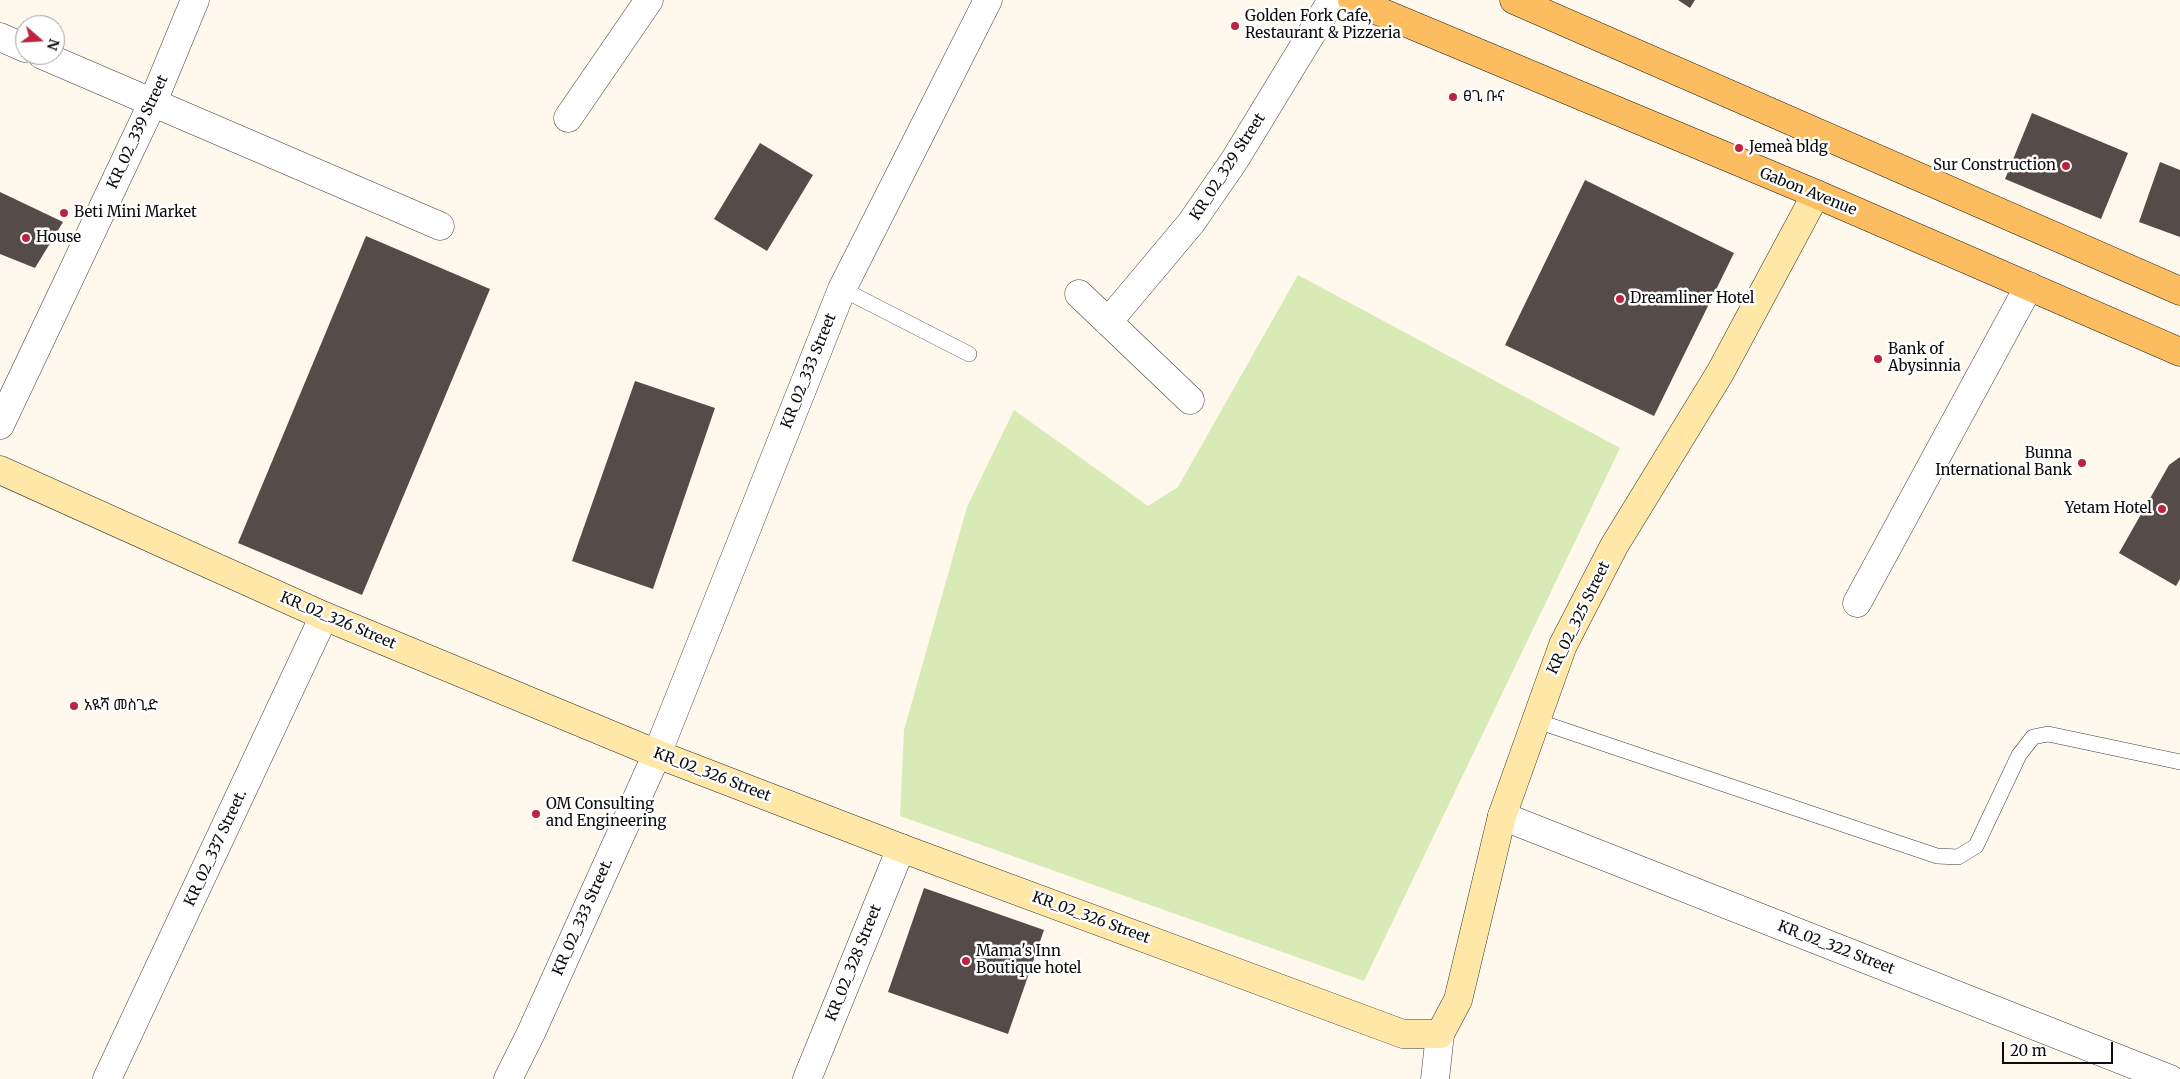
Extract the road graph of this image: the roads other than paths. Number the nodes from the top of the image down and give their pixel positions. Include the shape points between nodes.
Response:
1 (195, 0) edge
2 (649, 0) edge
3 (988, 0) edge
4 (1332, 0) edge
5 (1352, 0) edge
6 (1514, 0) edge
7 (1545, 6) edge
8 (0, 36) edge
9 (15, 43) edge
10 (64, 65) edge
11 (152, 104) junction
12 (568, 118) dead end
13 (1816, 194) junction
14 (440, 226) dead end
15 (2029, 286) junction
16 (842, 289) junction
17 (2180, 291) edge
18 (1079, 294) dead end
19 (1108, 322) junction
20 (2180, 352) edge
21 (969, 354) dead end
22 (1190, 400) dead end
23 (0, 425) edge
24 (0, 470) edge
25 (1857, 603) dead end
26 (324, 616) junction
27 (1534, 720) junction
28 (657, 754) junction
29 (2180, 762) edge
30 (1502, 816) junction
31 (901, 848) junction
32 (1440, 1034) junction
33 (107, 1079) edge
34 (508, 1079) edge
35 (807, 1079) edge
36 (1435, 1079) edge
37 (2170, 1079) edge

1 - 11 street, KR_02_339 Street
2 - 12 street
3 - 16 street, KR_02_333 Street
4 - 19 street, KR_02_329 Street via 1234,161 1191,223
5 - 13 main road, Gabon Avenue
6 - 7 main road
7 - 17 main road
8 - 9 street
10 - 11 street
11 - 14 street
11 - 23 street, KR_02_339 Street
13 - 15 main road, Gabon Avenue
13 - 27 street, KR_02_325 Street via 1720,373 1614,546 1563,645
15 - 20 main road, Gabon Avenue
15 - 25 street
16 - 21 lane
16 - 28 street, KR_02_333 Street
18 - 19 street
19 - 22 street
24 - 26 street, KR_02_326 Street
26 - 28 street, KR_02_326 Street
26 - 33 street, KR_02_337 Street.
27 - 29 lane via 1937,856 1958,857 1976,846 2020,754 2033,737 2048,734
27 - 30 street, KR_02_325 Street
28 - 31 street, KR_02_326 Street
28 - 34 street, KR_02_333 Street.
30 - 32 street, KR_02_325 Street via 1458,1000
30 - 37 street, KR_02_322 Street
31 - 32 street, KR_02_326 Street via 1403,1034
31 - 35 street, KR_02_328 Street
32 - 36 street, KR_02_325 Street

